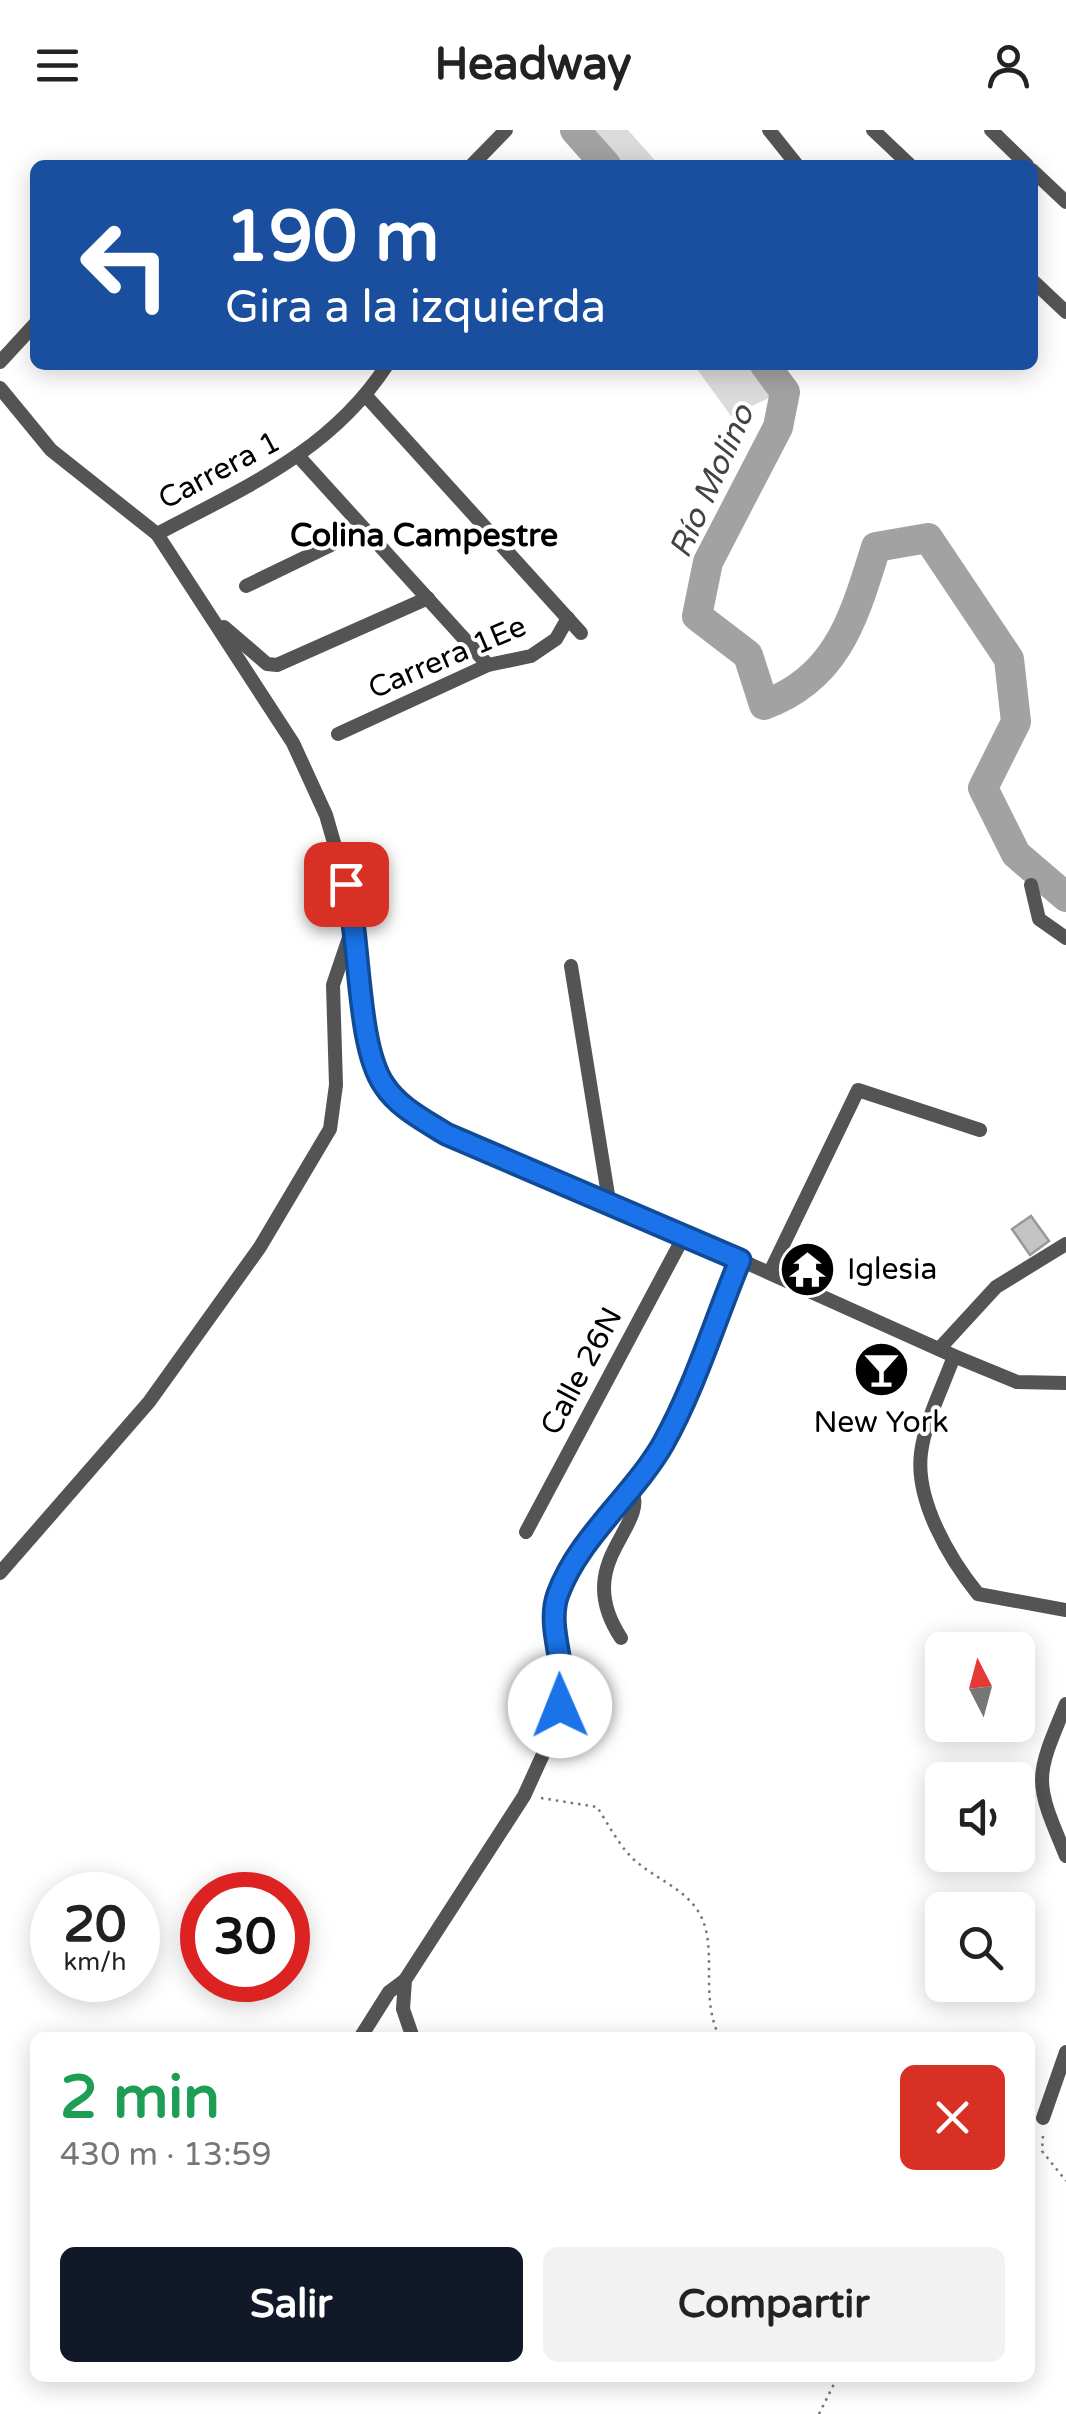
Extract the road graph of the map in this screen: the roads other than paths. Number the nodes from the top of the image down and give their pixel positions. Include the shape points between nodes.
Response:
1 (506, 130) edge
2 (769, 130) edge
3 (873, 130) edge
4 (991, 130) edge
5 (477, 160) edge
6 (793, 160) edge
7 (905, 160) edge
8 (1022, 160) edge
9 (1038, 176) edge
10 (1066, 202) edge
11 (1038, 286) edge
12 (1066, 312) edge
13 (30, 329) edge
14 (0, 362) edge
15 (384, 370) edge
16 (0, 388) edge
17 (366, 396) junction
18 (300, 458) junction
19 (362, 530) junction
20 (156, 534) junction
21 (246, 586) dead end
22 (428, 598) junction
23 (212, 616) junction
24 (568, 618) junction
25 (581, 633) dead end
26 (488, 665) junction
27 (338, 734) dead end
28 (1031, 885) dead end
29 (356, 919) junction
30 (1066, 938) edge
31 (571, 966) dead end
32 (980, 1130) dead end
33 (609, 1201) junction
34 (684, 1236) junction
35 (1066, 1244) edge
36 (740, 1260) junction
37 (770, 1272) junction
38 (946, 1353) junction
39 (1066, 1383) edge
40 (632, 1490) junction
41 (526, 1532) dead end
42 (0, 1572) edge
43 (1066, 1610) edge
44 (622, 1638) dead end
45 (1066, 1704) edge
46 (1066, 1856) edge
47 (405, 1980) junction
48 (364, 2032) edge
49 (410, 2032) edge
50 (1066, 2052) edge
51 (1043, 2118) road end

1 - 5 street
2 - 6 street
3 - 7 street
4 - 8 street
9 - 10 street
11 - 12 street
13 - 14 street
15 - 17 street, Carrera 1
16 - 20 street via 51,450
17 - 18 street, Carrera 1
17 - 24 street
18 - 19 street
18 - 20 street, Carrera 1
19 - 21 street
19 - 22 street
20 - 23 street
22 - 23 street via 277,666
22 - 26 street
23 - 29 street via 314,783
24 - 25 street
24 - 26 street, Carrera 1Ee via 556,639 531,656
26 - 27 street, Carrera 1Ee
28 - 30 street via 1039,918
29 - 33 street via 370,1055 384,1086 446,1134
29 - 42 street via 333,985 336,1086 330,1129 260,1247 149,1402
31 - 33 street
32 - 37 street via 858,1090
33 - 34 street
34 - 36 street
34 - 41 street, Calle 26N
35 - 38 street via 996,1287
36 - 37 street
36 - 40 street via 664,1442
37 - 38 street
38 - 39 street via 1017,1382
38 - 43 street via 921,1451 920,1490 978,1594
40 - 44 street via 634,1507 603,1572 602,1598
40 - 47 street via 572,1564 556,1598 566,1686 524,1796
45 - 46 street via 1039,1767 1039,1792
47 - 48 street
47 - 49 street
50 - 51 street

